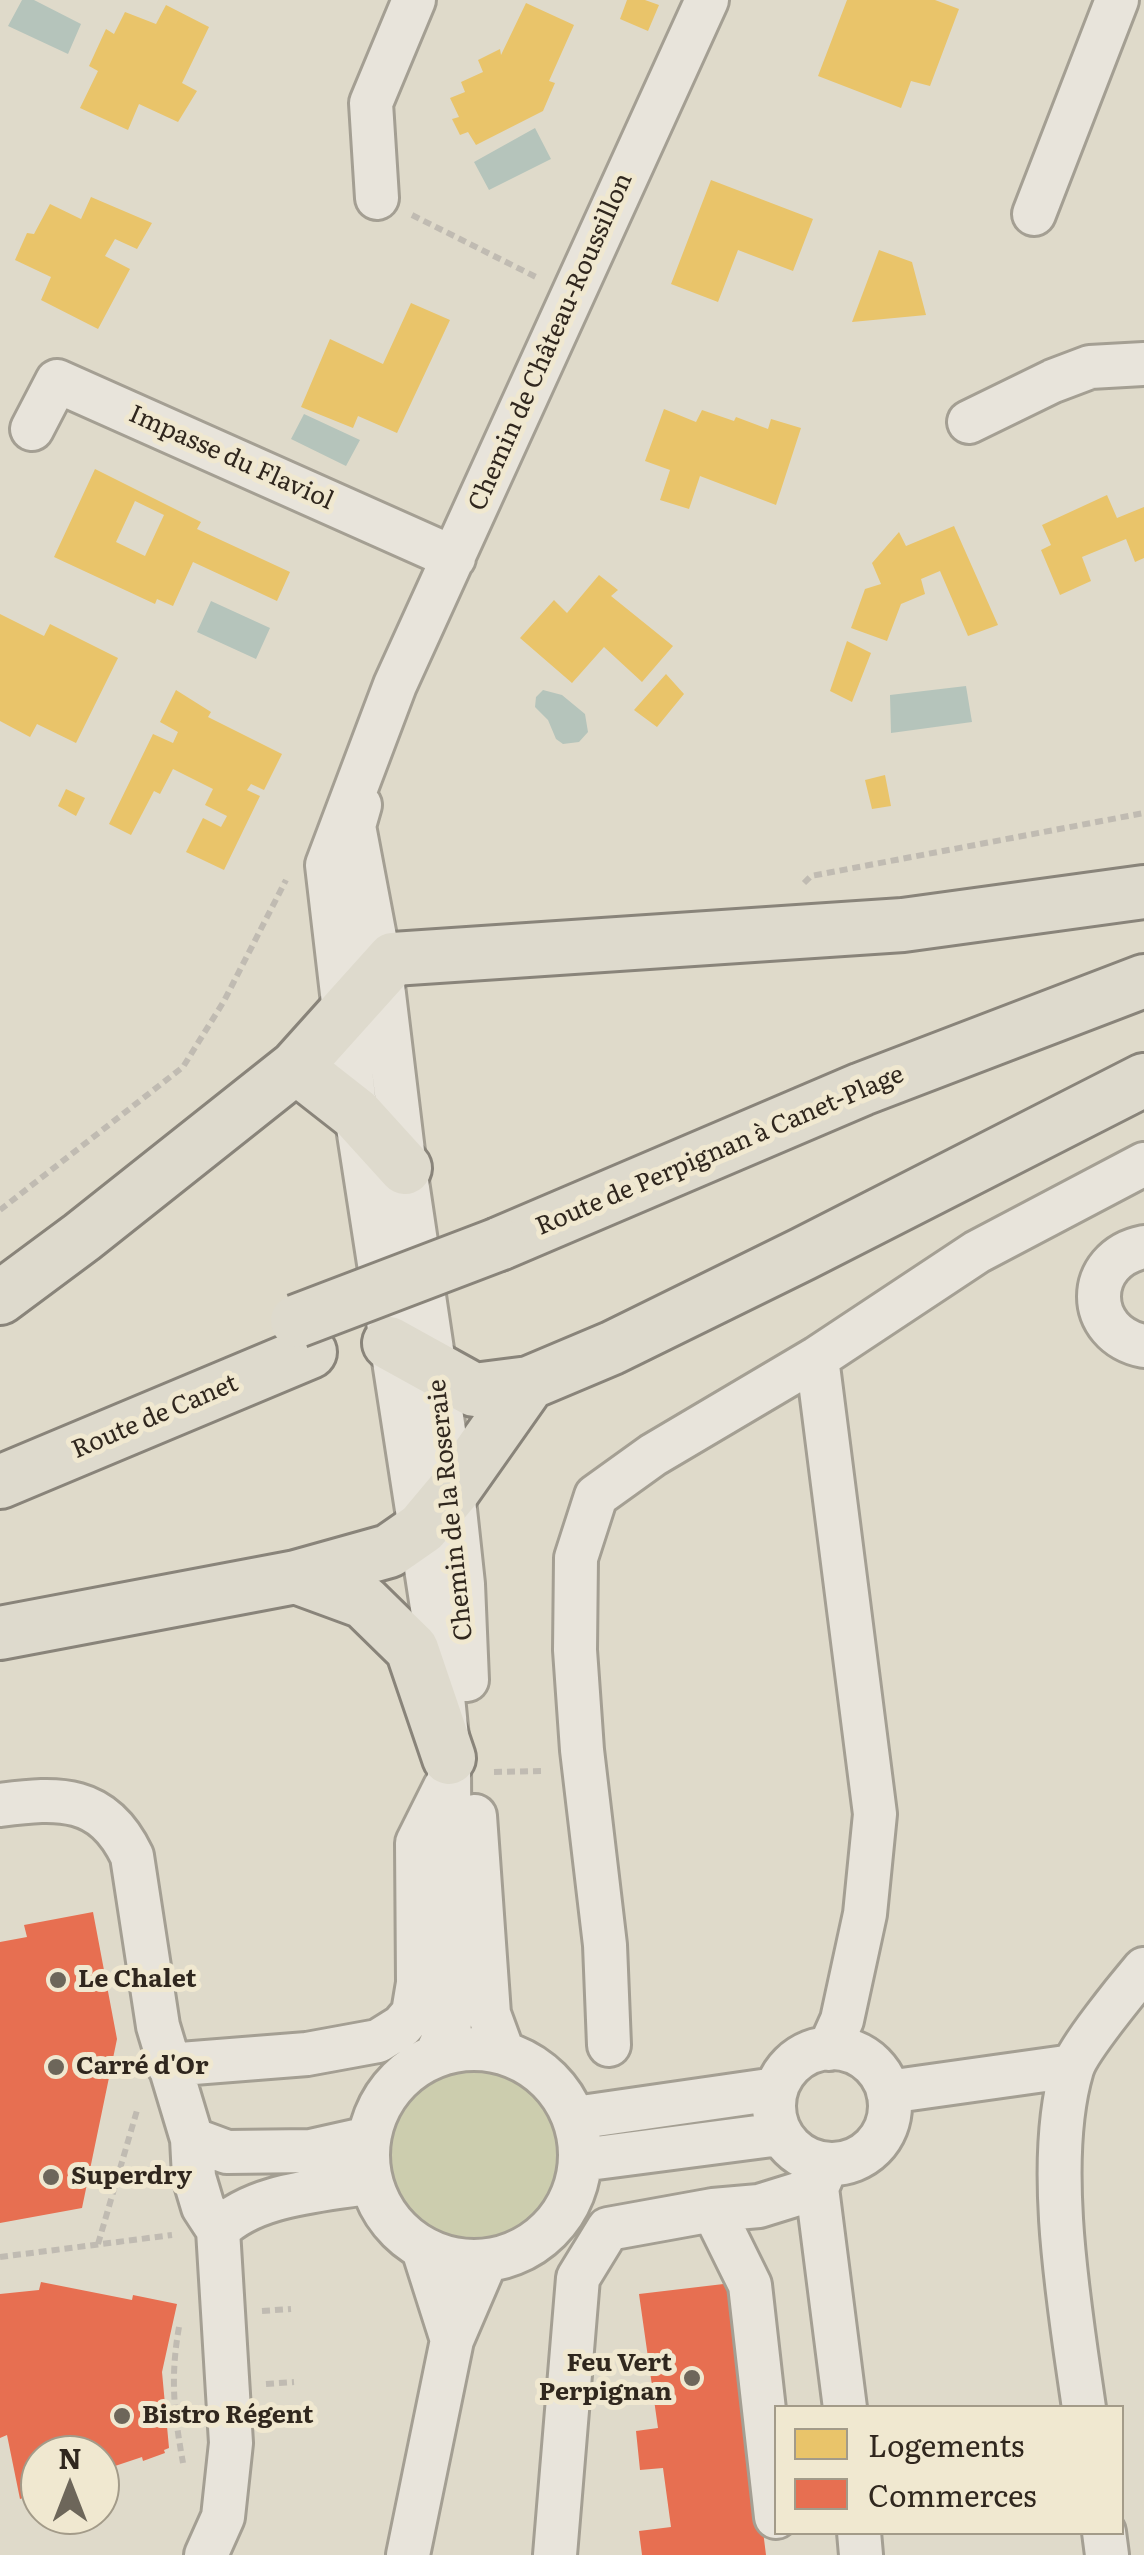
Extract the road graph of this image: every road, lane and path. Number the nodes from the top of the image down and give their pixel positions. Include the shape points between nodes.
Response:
1 (414, 0) edge
2 (707, 0) edge
3 (1116, 0) edge
4 (377, 198) joint
5 (1034, 214) dead end
6 (572, 295) junction
7 (1144, 364) edge
8 (969, 422) dead end
9 (32, 429) dead end
10 (454, 558) junction
11 (395, 685) junction
12 (1144, 813) edge
13 (290, 872) dead end
14 (1144, 892) edge
15 (750, 936) junction
16 (380, 969) junction
17 (1144, 981) edge
18 (1144, 1010) edge
19 (343, 1013) junction
20 (296, 1067) junction
21 (1144, 1080) edge
22 (356, 1114) junction
23 (1144, 1164) edge
24 (405, 1168) junction
25 (0, 1210) edge
26 (1144, 1246) edge
27 (503, 1259) junction
28 (0, 1298) edge
29 (303, 1337) junction
30 (390, 1344) junction
31 (1144, 1346) edge
32 (817, 1358) junction
33 (436, 1371) junction
34 (529, 1382) junction
35 (0, 1450) edge
36 (0, 1482) edge
37 (438, 1510) junction
38 (296, 1577) junction
39 (0, 1634) edge
40 (462, 1769) junction
41 (584, 1770) junction
42 (0, 1805) edge
43 (1144, 1969) edge
44 (609, 2045) dead end
45 (829, 2048) junction
46 (164, 2050) junction
47 (503, 2052) junction
48 (436, 2055) junction
49 (1073, 2066) junction
50 (776, 2089) junction
51 (888, 2092) junction
52 (575, 2118) junction
53 (780, 2134) junction
54 (369, 2138) junction
55 (204, 2156) junction
56 (581, 2160) junction
57 (822, 2176) junction
58 (371, 2182) junction
59 (713, 2210) junction
60 (218, 2230) junction
61 (98, 2244) junction
62 (423, 2248) junction
63 (0, 2257) edge
64 (486, 2260) junction
65 (452, 2340) junction
66 (844, 2405) edge
67 (1084, 2405) edge
68 (774, 2500) edge
69 (206, 2555) edge
70 (408, 2555) edge
71 (555, 2555) edge

1 - 4 street via 370,103
2 - 6 street, Chemin de Château-Roussillon
3 - 5 street
4 - 6 path
6 - 10 street, Chemin de Château-Roussillon
7 - 8 street via 1090,367
9 - 10 street, Impasse du Flaviol via 57,381
10 - 11 street, Chemin de Château-Roussillon
11 - 16 street, Chemin de Château-Roussillon via 354,826
11 - 19 street, Chemin de Château-Roussillon via 327,865
12 - 15 path via 811,876
13 - 25 path via 183,1068
14 - 15 main road via 903,925
15 - 16 main road via 392,959
16 - 19 main road
16 - 24 street, Chemin de la Roseraie
17 - 27 main road, Route de Perpignan à Canet-Plage via 862,1089
18 - 27 main road, Route de Perpignan à Canet-Plage
19 - 20 main road
19 - 22 street, Chemin de la Roseraie
20 - 22 main road
20 - 28 main road
21 - 34 main road via 769,1271
22 - 24 main road
22 - 30 street, Chemin de la Roseraie
23 - 32 street via 977,1252
24 - 33 street, Chemin de la Roseraie
26 - 31 street via 1115,1259 1099,1289 1114,1333
27 - 29 main road, Route de Perpignan à Canet-Plage, bridge
29 - 35 main road, Route de Canet
29 - 36 main road, Route de Canet
30 - 33 main road
30 - 37 street, Chemin de la Roseraie
32 - 41 street via 596,1496 576,1558
32 - 45 street via 875,1814 865,1914 842,2020
33 - 34 main road via 474,1390
33 - 37 street, Chemin de la Roseraie
34 - 37 main road
37 - 38 main road via 390,1550
37 - 40 street, Chemin de la Roseraie
37 - 47 street, Chemin de la Roseraie via 464,1584 489,2014
38 - 39 main road
38 - 40 main road via 364,1602 412,1649
40 - 41 path
40 - 46 street via 417,1843 418,1983 413,2013 402,2026 378,2042 307,2054
40 - 48 street, Chemin de la Roseraie via 450,2024
41 - 44 street
42 - 46 street via 80,1804 122,1834 132,1856
43 - 49 street
45 - 50 street via 796,2061
45 - 51 street via 866,2059
46 - 55 street
46 - 61 path
47 - 48 street via 470,2048
47 - 52 street via 558,2088
48 - 54 street via 406,2073 383,2099
49 - 51 street
49 - 67 street via 1058,2151
50 - 52 street
50 - 53 street
51 - 57 street via 886,2128 876,2144
52 - 56 street
53 - 56 street
53 - 57 street
54 - 55 street via 311,2151
54 - 58 street
55 - 60 street via 202,2206
56 - 64 street via 565,2212 544,2236
57 - 59 street via 759,2206
57 - 66 street
58 - 60 street via 272,2200
58 - 62 street via 396,2227
59 - 68 street via 750,2286
59 - 71 street via 608,2228 578,2278
60 - 61 path
60 - 69 street via 231,2443 223,2517
61 - 63 path
62 - 64 street via 456,2260
62 - 65 street
64 - 65 street
65 - 70 street

